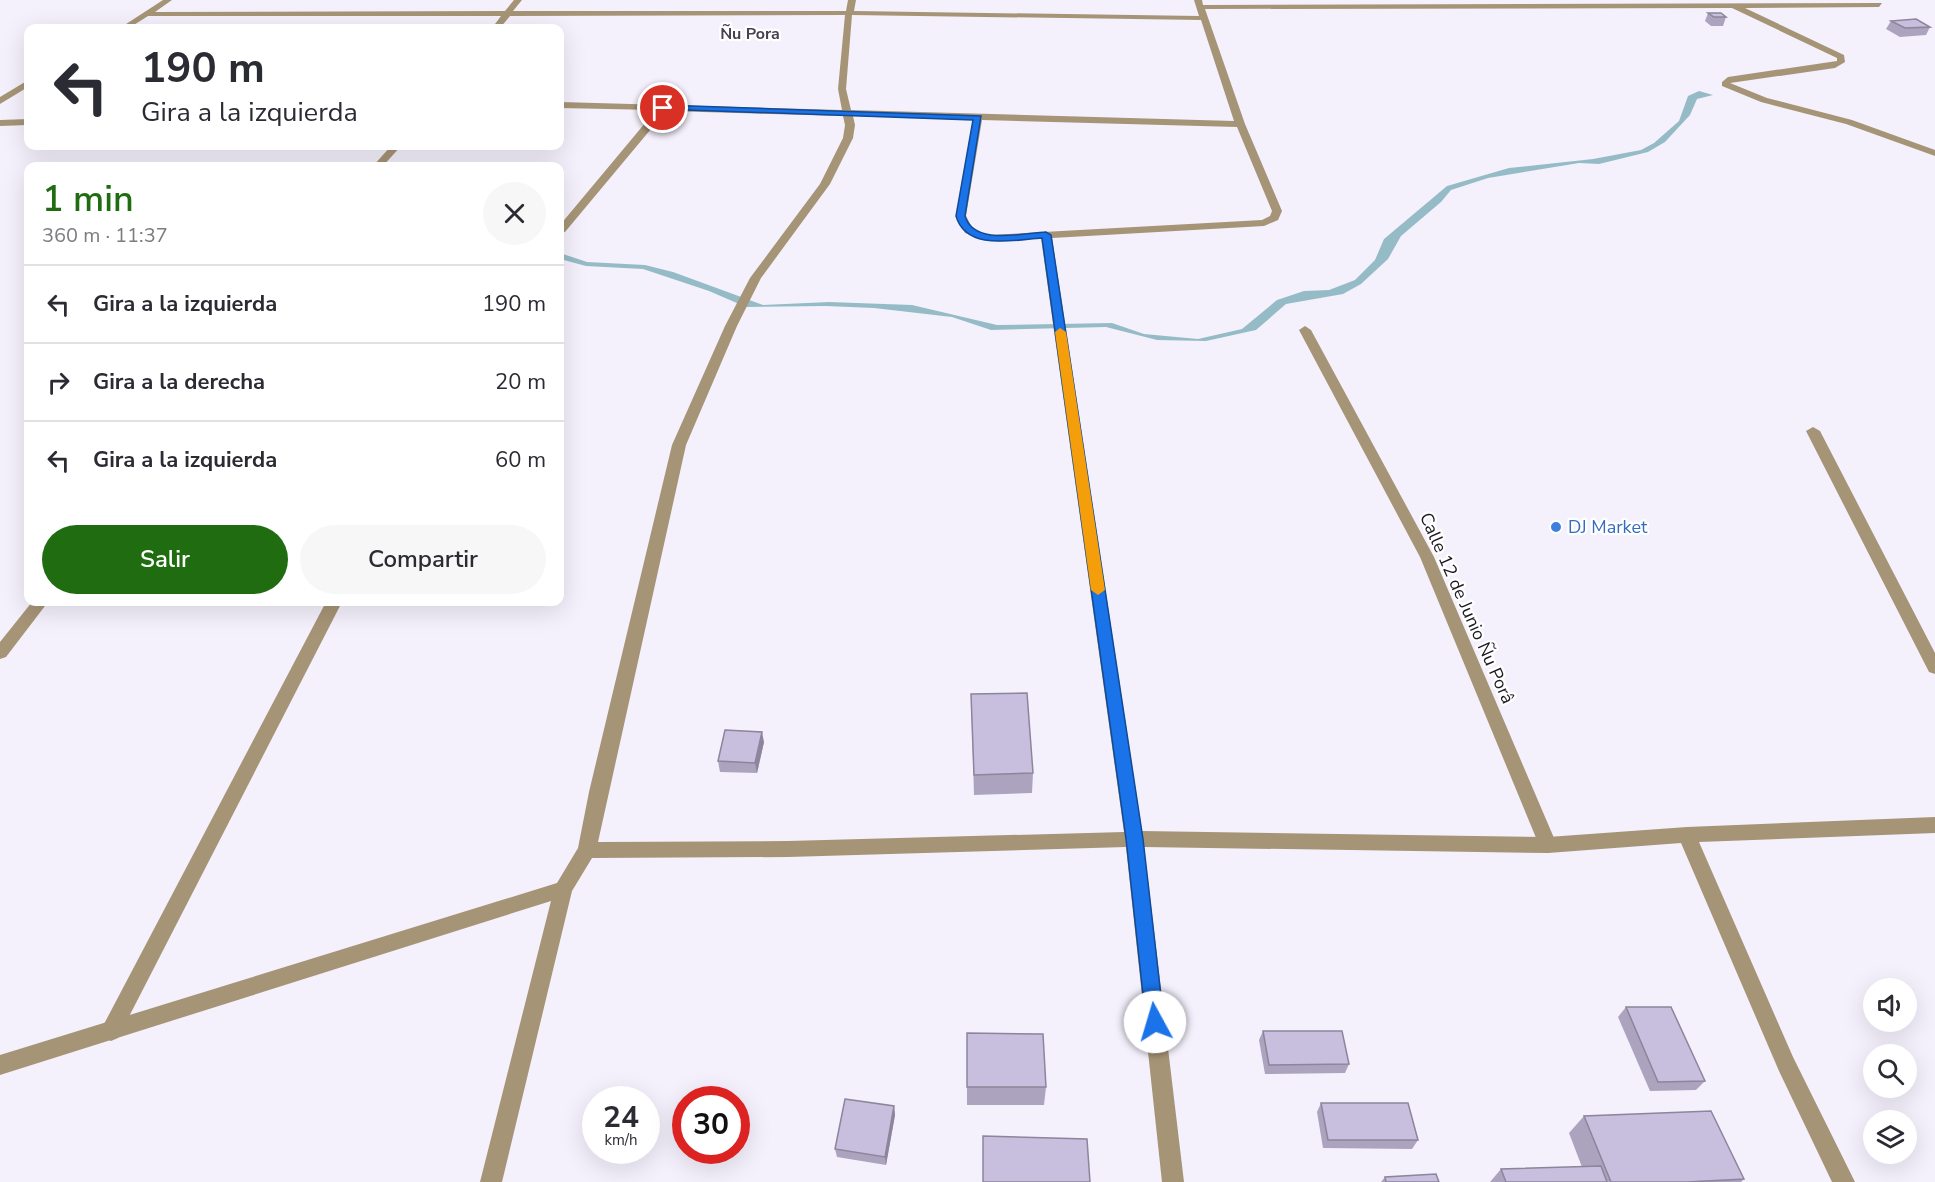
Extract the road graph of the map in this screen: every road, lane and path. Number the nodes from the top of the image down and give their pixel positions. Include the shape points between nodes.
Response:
1 (168, 0) edge
2 (518, 0) edge
3 (852, 0) edge
4 (1727, 2) edge
5 (1199, 3) edge
6 (1354, 3) edge
7 (1879, 4) dead end
8 (850, 13) junction
9 (149, 14) junction
10 (508, 14) junction
11 (1204, 18) junction
12 (131, 24) edge
13 (499, 24) edge
14 (24, 86) edge
15 (0, 101) edge
16 (564, 105) edge
17 (663, 108) junction
18 (848, 113) junction
19 (978, 117) junction
20 (24, 122) edge
21 (0, 123) edge
22 (1240, 124) junction
23 (392, 150) edge
24 (1935, 153) edge
25 (382, 162) edge
26 (564, 226) edge
27 (1046, 235) junction
28 (1305, 330) dead end
29 (1813, 431) dead end
30 (37, 606) edge
31 (332, 606) edge
32 (0, 653) edge
33 (1935, 668) edge
34 (1935, 825) edge
35 (1687, 835) junction
36 (1134, 839) junction
37 (1548, 845) junction
38 (587, 850) junction
39 (563, 889) junction
40 (111, 1031) junction
41 (0, 1065) edge
42 (491, 1182) edge
43 (1173, 1182) edge
44 (1844, 1182) edge

1 - 9 street
2 - 10 street
3 - 8 street
4 - 6 street
4 - 7 street
4 - 24 street via 1840,57 1841,62 1728,80 1725,84 1764,100 1849,122
5 - 6 street
5 - 11 street
8 - 10 street
8 - 11 street
8 - 18 street via 842,89
9 - 10 street
9 - 12 street
10 - 13 street
11 - 22 street
14 - 15 street
16 - 17 street
17 - 18 street
17 - 26 street
18 - 19 street
18 - 38 street via 848,138 825,184 756,278 679,445
19 - 22 street
19 - 27 street via 961,216 963,224 970,233 989,238
20 - 21 street
22 - 27 street via 1277,211 1274,218 1264,223
23 - 25 street
27 - 36 street
28 - 37 street, Calle 12 de Junio Ñu Porâ via 1427,556
29 - 33 street
30 - 32 street
31 - 40 street
34 - 35 street
35 - 37 street
35 - 44 street via 1786,1064
36 - 37 street
36 - 38 street via 788,849
36 - 43 street
38 - 39 street
39 - 40 street
39 - 42 street
40 - 41 street

